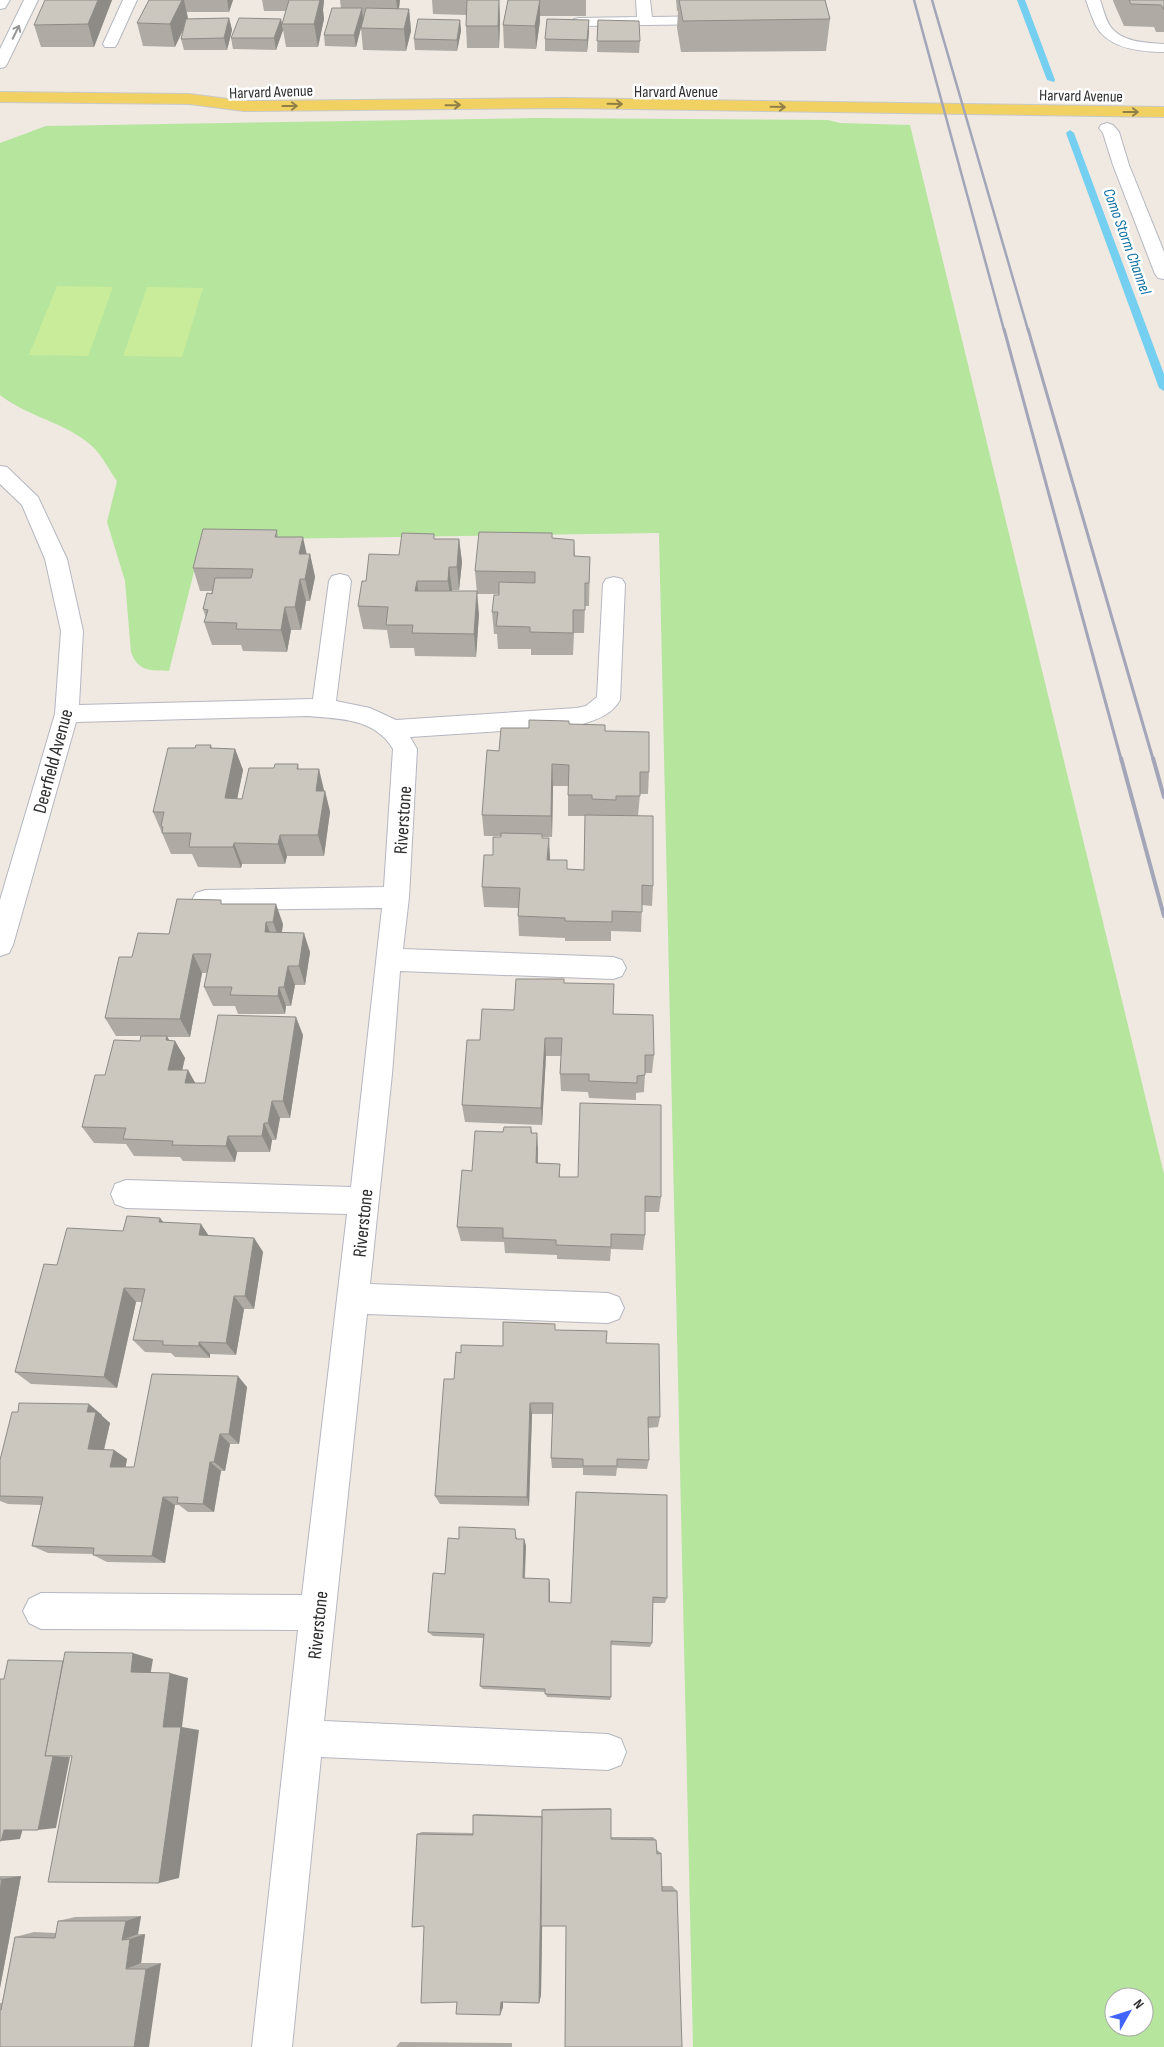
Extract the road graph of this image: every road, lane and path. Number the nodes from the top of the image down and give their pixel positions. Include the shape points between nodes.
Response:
1 (3, 0) edge
2 (31, 0) edge
3 (130, 0) edge
4 (643, 0) edge
5 (1093, 0) edge
6 (0, 5) edge
7 (730, 20) edge
8 (645, 21) junction
9 (579, 22) edge
10 (110, 44) dead end
11 (1164, 48) edge
12 (0, 64) edge
13 (239, 89) dead end
14 (424, 89) dead end
15 (795, 91) dead end
16 (1104, 96) dead end
17 (0, 97) edge
18 (1164, 97) edge
19 (190, 99) junction
20 (1164, 112) edge
21 (1107, 128) dead end
22 (1138, 208) junction
23 (1155, 213) dead end
24 (1164, 274) edge
25 (0, 472) edge
26 (340, 581) dead end
27 (614, 584) dead end
28 (323, 709) junction
29 (67, 714) junction
30 (391, 729) junction
31 (396, 897) junction
32 (205, 900) edge
33 (0, 945) edge
34 (388, 959) junction
35 (613, 968) dead end
36 (126, 1194) dead end
37 (364, 1201) junction
38 (353, 1298) junction
39 (608, 1308) dead end
40 (41, 1611) dead end
41 (318, 1613) junction
42 (304, 1738) junction
43 (608, 1752) dead end
44 (272, 2047) edge

1 - 6 street
12 -> 2 street
3 - 10 street
4 - 8 street
5 - 11 street via 1105,28 1118,39
7 - 8 street
8 - 9 street
13 - 19 main road, Harvard Avenue
14 - 15 main road, Harvard Avenue
16 - 18 main road, Harvard Avenue
17 - 19 main road, Harvard Avenue
19 -> 20 main road, Harvard Avenue via 244,106 566,104
21 - 22 street
22 - 23 street
22 - 24 street
25 - 29 street, Deerfield Avenue via 31,502 56,559 72,631
26 - 28 street
27 - 30 street via 608,700 594,712 577,717
28 - 29 street, Riverstone
28 - 30 street, Riverstone via 364,713
29 - 33 street, Deerfield Avenue
30 - 31 street, Riverstone via 405,749
31 - 32 street
31 - 34 street, Riverstone
34 - 35 street
34 - 37 street, Riverstone
36 - 37 street
37 - 38 street, Riverstone
38 - 39 street
38 - 41 street, Riverstone
40 - 41 street
41 - 42 street, Riverstone
42 - 43 street
42 - 44 street, Riverstone

